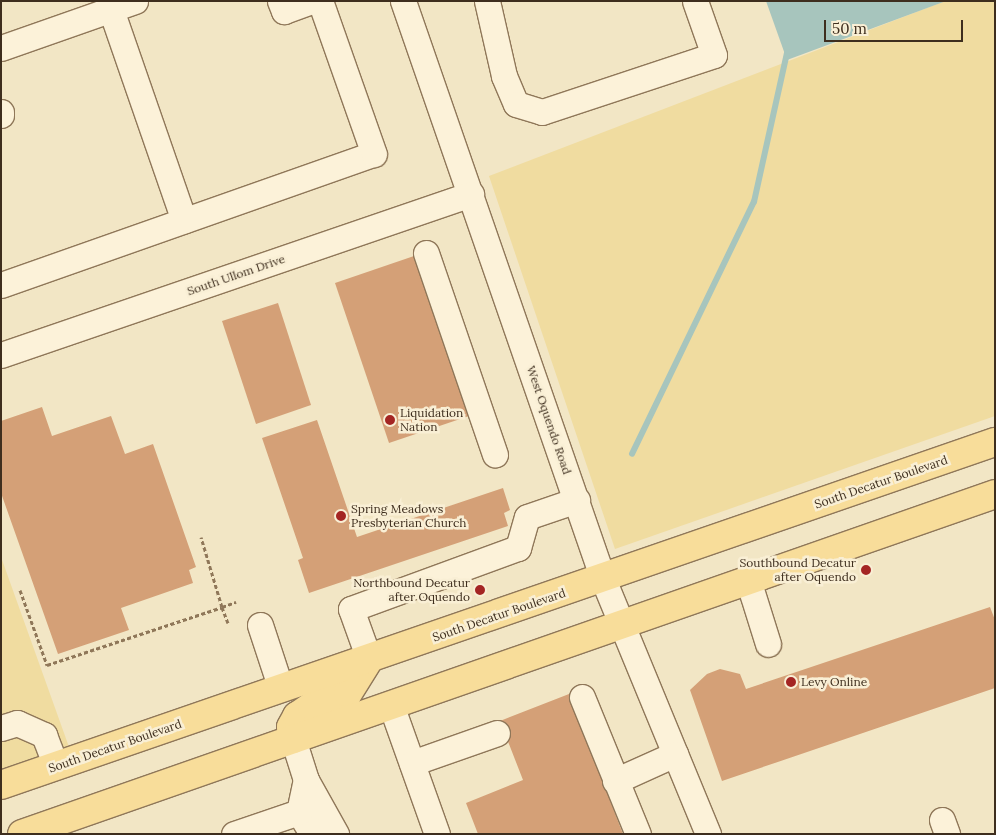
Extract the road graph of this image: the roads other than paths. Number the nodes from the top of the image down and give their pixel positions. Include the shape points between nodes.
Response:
1 (135, 1) edge
2 (280, 1) edge
3 (312, 1) edge
4 (320, 1) edge
5 (404, 1) edge
6 (487, 1) edge
7 (695, 1) edge
8 (110, 5) edge
9 (1, 48) edge
10 (471, 194) junction
11 (184, 220) junction
12 (426, 253) dead end
13 (1, 285) edge
14 (1, 355) edge
15 (995, 442) edge
16 (495, 454) dead end
17 (994, 495) edge
18 (577, 500) junction
19 (603, 579) junction
20 (748, 580) junction
21 (260, 625) dead end
22 (621, 625) junction
23 (768, 644) dead end
24 (369, 659) junction
25 (281, 689) junction
26 (582, 698) dead end
27 (391, 705) junction
28 (1, 728) edge
29 (497, 733) dead end
30 (293, 739) junction
31 (675, 754) junction
32 (412, 763) junction
33 (56, 766) junction
34 (306, 780) junction
35 (615, 780) junction
36 (1, 784) edge
37 (299, 812) junction
38 (22, 834) edge
39 (234, 834) edge
40 (312, 834) edge
41 (336, 834) edge
42 (437, 834) edge
43 (638, 834) edge
44 (708, 834) edge

1 - 8 street
2 - 3 street via 284,11
4 - 11 street via 374,154
5 - 10 street, West Oquendo Road
6 - 7 street via 504,76 516,104 542,112 714,55
8 - 9 street
8 - 11 street
10 - 14 street, South Ullom Drive
10 - 18 street, West Oquendo Road
11 - 13 street
12 - 16 street
15 - 19 main road, South Decatur Boulevard
17 - 20 main road
18 - 19 street, West Oquendo Road
18 - 24 street via 527,517 518,548 351,609
19 - 22 street, West Oquendo Road
19 - 24 main road, South Decatur Boulevard
20 - 22 main road
20 - 23 street
21 - 25 street
22 - 27 main road
22 - 31 street, West Oquendo Road
24 - 25 main road, South Decatur Boulevard
24 - 30 main road via 348,693 312,706 297,716 291,727
25 - 33 main road, South Decatur Boulevard
26 - 35 street
27 - 30 main road
27 - 32 street
28 - 33 street via 17,723 44,735
29 - 32 street
30 - 34 street
30 - 38 main road
31 - 35 street
31 - 44 street, West Oquendo Road
32 - 42 street
33 - 36 main road, South Decatur Boulevard
34 - 37 street
34 - 41 street
35 - 43 street
37 - 39 street
37 - 40 street

